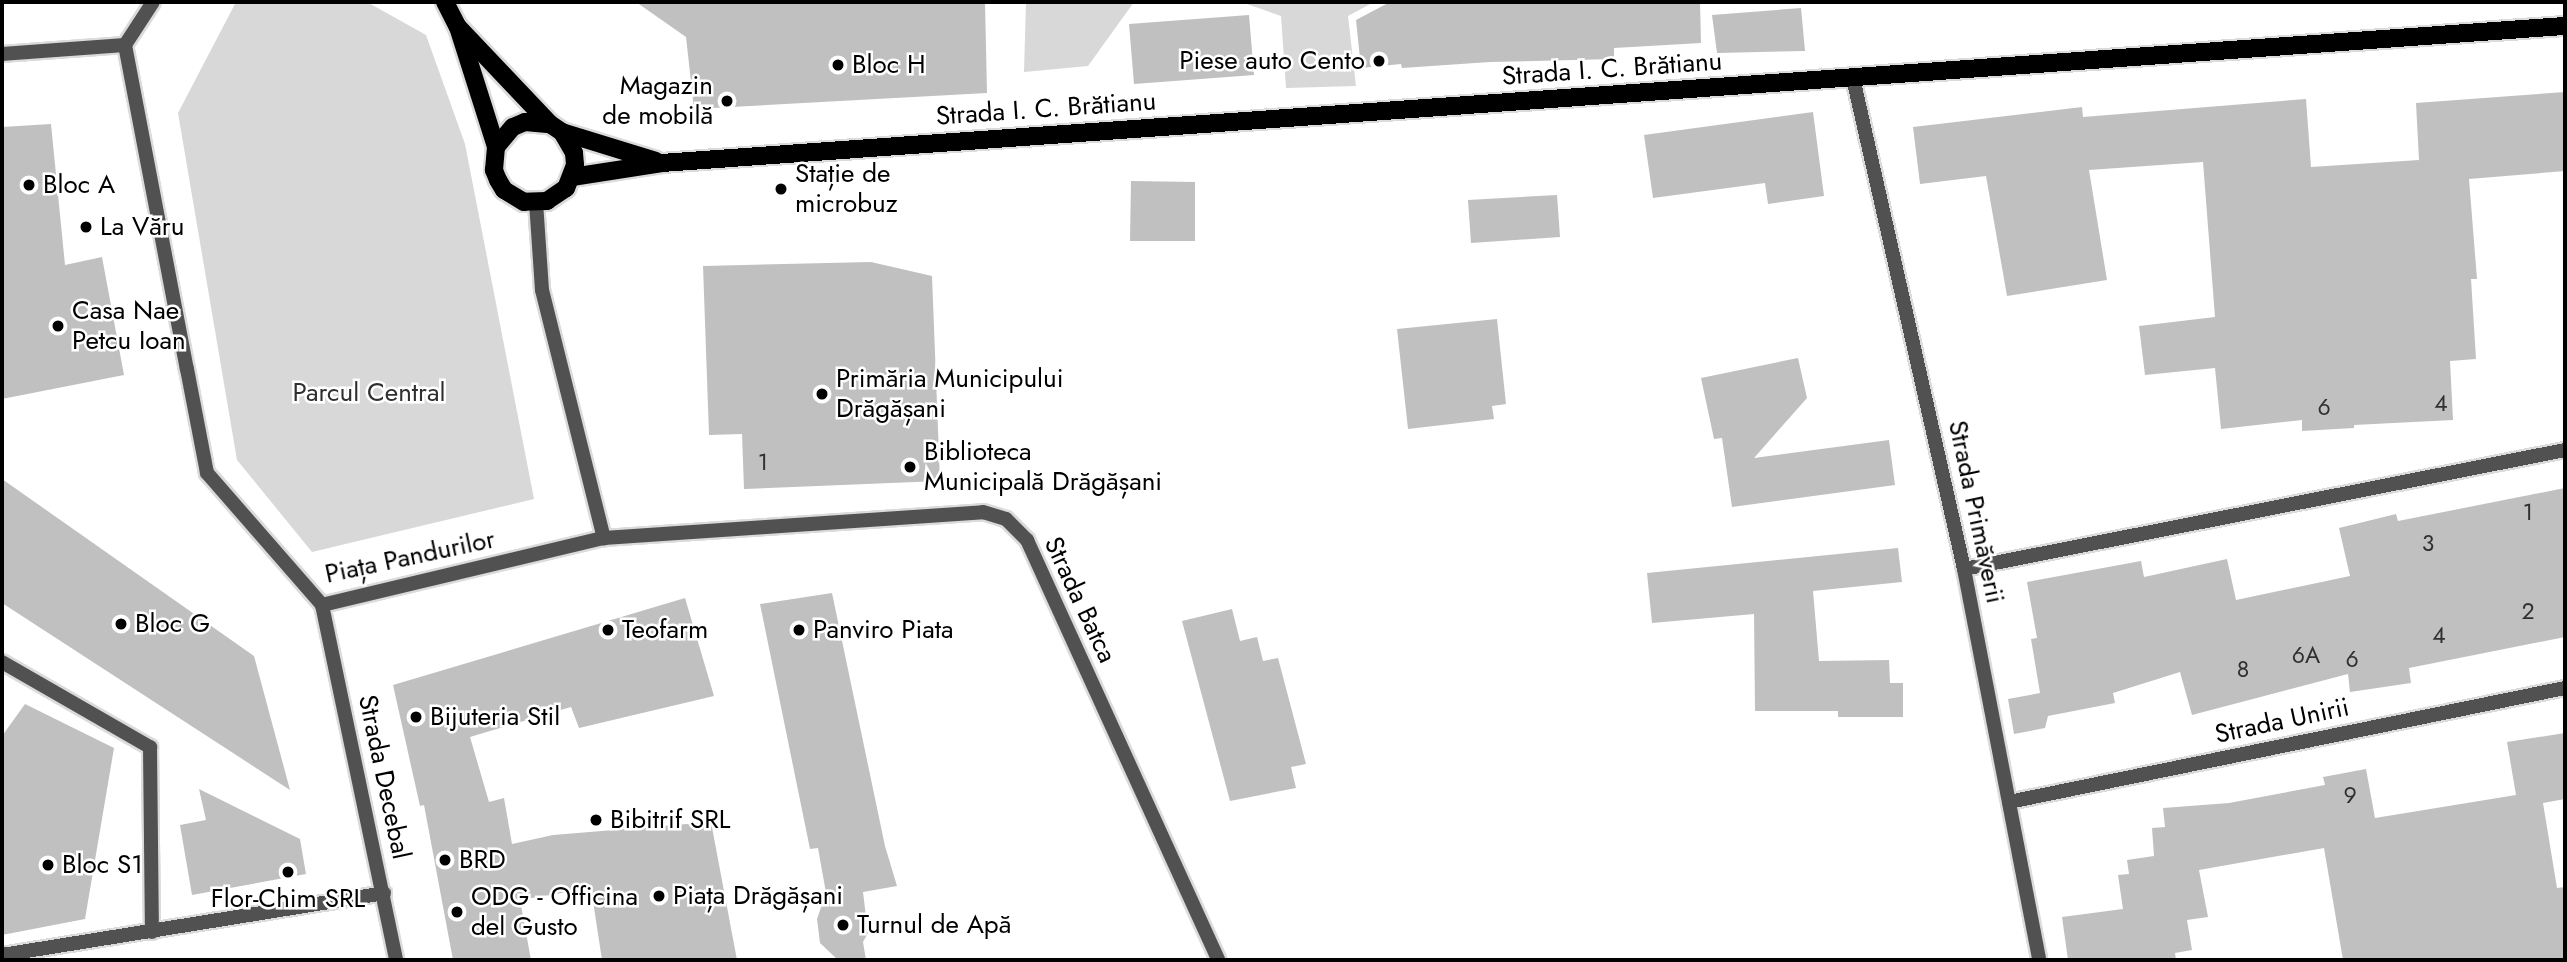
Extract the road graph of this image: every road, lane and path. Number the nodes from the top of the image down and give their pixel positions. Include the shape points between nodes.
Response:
1 (153, 2) edge
2 (445, 2) edge
3 (2565, 26) edge
4 (458, 27) junction
5 (125, 46) junction
6 (2, 54) edge
7 (1853, 78) junction
8 (556, 128) junction
9 (496, 146) junction
10 (662, 163) junction
11 (572, 177) junction
12 (536, 202) junction
13 (2565, 450) edge
14 (604, 538) junction
15 (1964, 569) junction
16 (322, 605) junction
17 (2, 662) edge
18 (2565, 688) edge
19 (2009, 802) junction
20 (384, 892) junction
21 (152, 932) junction
22 (2, 955) edge
23 (396, 960) edge
24 (1218, 960) edge
25 (2039, 960) edge

1 - 5 street
2 - 4 main road
3 - 7 main road, Strada I. C. Brătianu
4 - 8 main road
4 - 9 main road
5 - 6 street
5 - 16 street, Piața Pandurilor via 207,473
7 - 10 main road, Strada I. C. Brătianu
7 - 15 street, Strada Primăverii
8 - 9 main road via 525,122 513,127
8 - 10 main road
8 - 11 main road via 574,153
9 - 12 main road via 494,170 505,190 524,202
10 - 11 main road, Strada I. C. Brătianu
11 - 12 main road via 558,195
12 - 14 street via 542,290
13 - 15 street
14 - 16 street, Piața Pandurilor
14 - 24 street, Strada Batca via 983,512 1006,519 1027,540
15 - 19 street, Strada Primăverii
16 - 20 street, Strada Decebal
17 - 21 street via 150,747
18 - 19 street, Strada Unirii
19 - 25 street, Strada Primăverii
20 - 21 street
20 - 23 street, Strada Decebal
21 - 22 street

